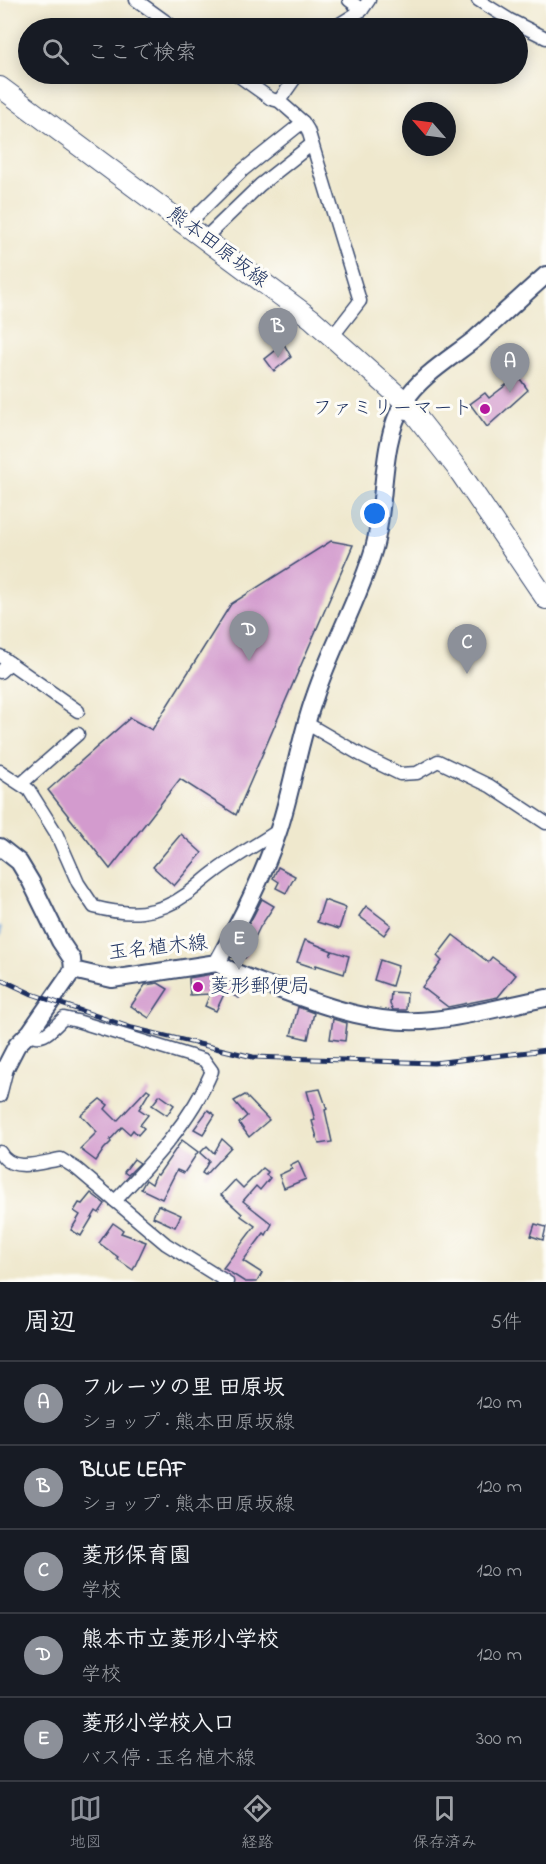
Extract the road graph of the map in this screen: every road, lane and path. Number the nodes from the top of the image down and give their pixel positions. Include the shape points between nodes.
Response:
1 (136, 0) edge
2 (350, 0) edge
3 (478, 0) edge
4 (365, 5) edge
5 (161, 18) edge
6 (347, 18) edge
7 (507, 18) edge
8 (528, 30) edge
9 (546, 39) edge
10 (250, 84) edge
11 (291, 84) edge
12 (0, 87) edge
13 (279, 101) junction
14 (303, 122) junction
15 (312, 144) junction
16 (186, 226) junction
17 (204, 239) junction
18 (546, 275) edge
19 (332, 337) junction
20 (405, 402) junction
21 (546, 599) edge
22 (5, 659) edge
23 (0, 672) edge
24 (78, 711) dead end
25 (306, 723) junction
26 (78, 735) dead end
27 (0, 771) edge
28 (21, 784) junction
29 (546, 823) edge
30 (279, 830) junction
31 (0, 847) edge
32 (217, 963) junction
33 (73, 970) junction
34 (546, 998) edge
35 (28, 1034) junction
36 (4, 1071) edge
37 (0, 1096) edge
38 (0, 1152) edge
39 (115, 1201) junction
40 (227, 1282) edge

1 - 5 street
2 - 4 street
3 - 7 street
4 - 6 street
8 - 9 street
10 - 13 street
11 - 13 street
12 - 16 main road, 熊本田原坂線
13 - 14 street
14 - 15 street
14 - 16 street via 243,170
15 - 17 street via 260,185
15 - 19 street via 360,302
16 - 17 main road, 熊本田原坂線
17 - 19 main road, 熊本田原坂線
18 - 20 street via 423,381
19 - 20 main road, 熊本田原坂線
20 - 21 main road, 熊本田原坂線 via 457,468
20 - 25 street via 390,443 376,543 366,577 326,666
22 - 23 street
22 - 24 street
25 - 29 street via 400,774 417,773 438,761 490,786
25 - 30 street
26 - 28 street
27 - 28 street
28 - 30 street via 29,790 56,833 78,883 94,907 112,912 145,913 167,906
30 - 32 street
31 - 33 street via 19,862 32,882 72,959
32 - 33 street, 玉名植木線 via 112,979
32 - 34 street, 玉名植木線 via 323,1006 375,1018 432,1020
33 - 35 street
35 - 36 street via 17,1045
35 - 39 street via 46,1036 64,1018 204,1060 212,1071 185,1120
36 - 37 street
38 - 39 street via 3,1159 16,1166 61,1158
39 - 40 street via 166,1244

